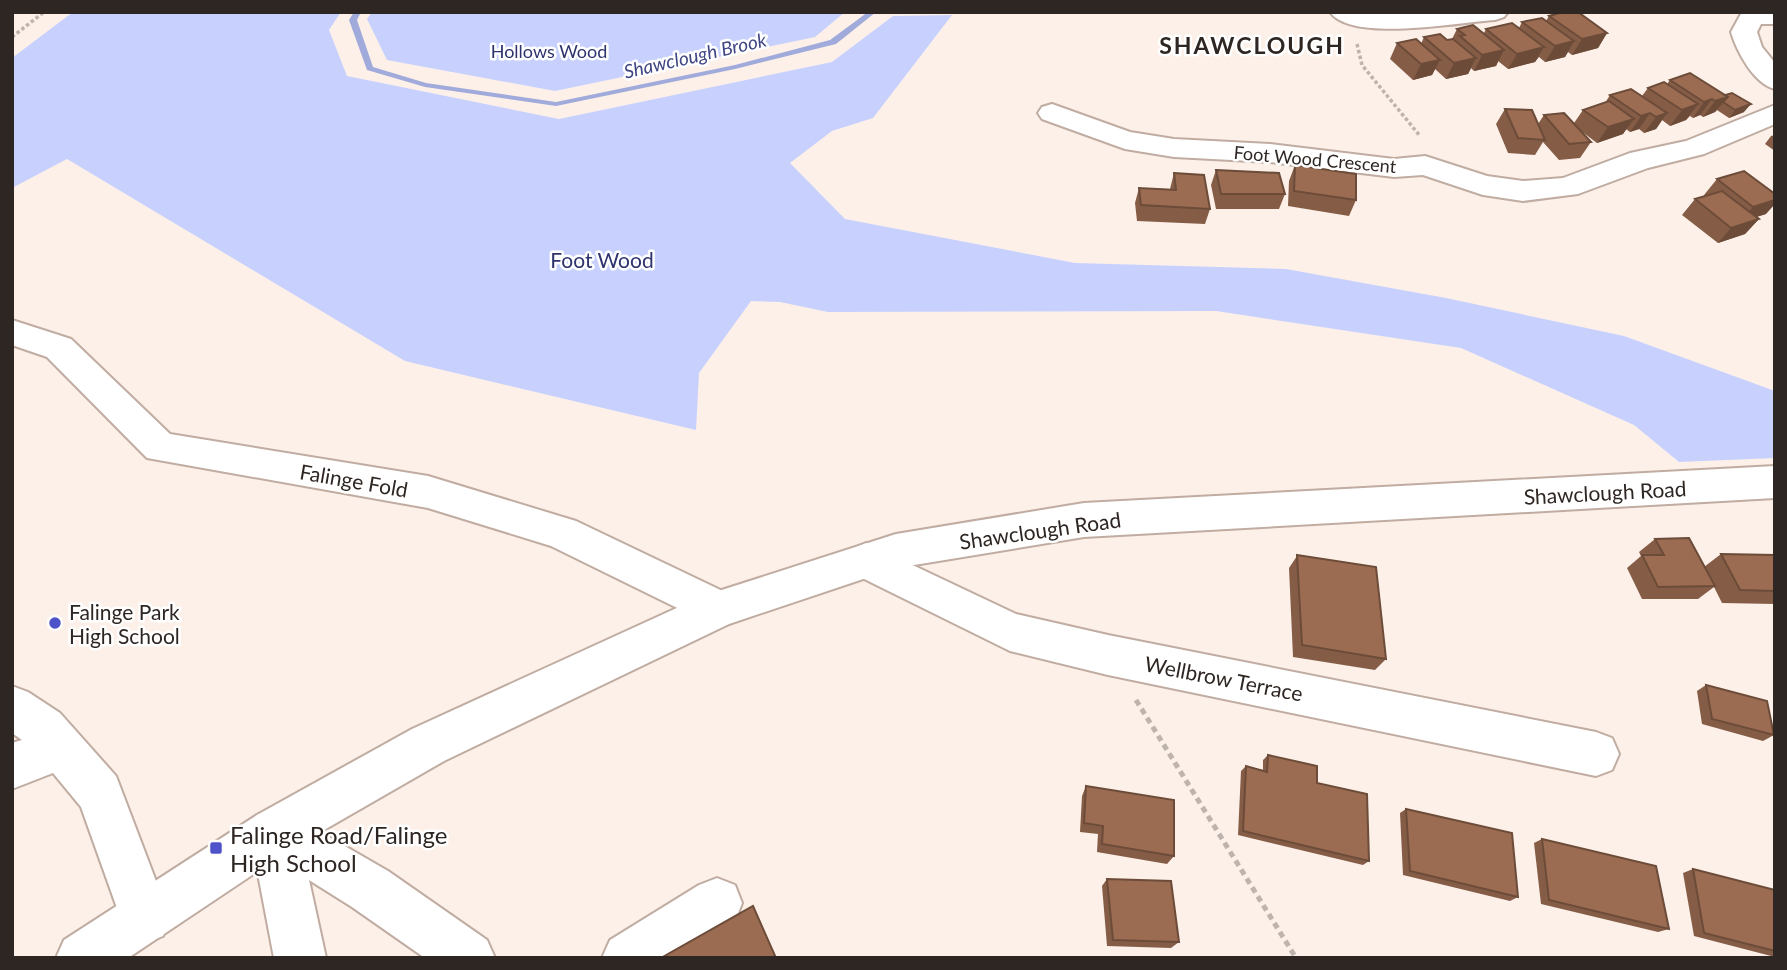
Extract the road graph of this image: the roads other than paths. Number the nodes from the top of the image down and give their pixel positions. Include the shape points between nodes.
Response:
1 (1494, 12) edge
2 (1757, 15) edge
3 (1353, 23) edge
4 (1775, 81) edge
5 (1052, 113) dead end
6 (1775, 113) edge
7 (12, 332) edge
8 (1775, 482) edge
9 (866, 561) junction
10 (718, 609) junction
11 (12, 707) edge
12 (61, 748) junction
13 (1596, 754) dead end
14 (12, 766) edge
15 (274, 832) junction
16 (717, 903) dead end
17 (145, 918) junction
18 (82, 958) edge
19 (300, 958) edge
20 (469, 958) edge
21 (628, 958) edge

1 - 3 street via 1404,23
2 - 4 street via 1744,32 1749,48
5 - 6 street, Foot Wood Crescent via 1125,140 1174,148 1270,153 1394,168 1426,155 1497,187 1523,191 1567,187 1640,160 1693,148
7 - 10 street, Falinge Fold via 59,348 160,447 428,492 562,533
8 - 9 street, Shawclough Road via 1084,520 896,551
9 - 10 street, Shawclough Road
9 - 13 street, Wellbrow Terrace via 1010,632
10 - 15 street, Shawclough Road via 428,745
11 - 12 street via 44,728
12 - 14 street
12 - 17 street via 99,793
15 - 17 street, Shawclough Road
15 - 19 street
15 - 20 street via 370,888
16 - 21 street
17 - 18 street, Shawclough Road

